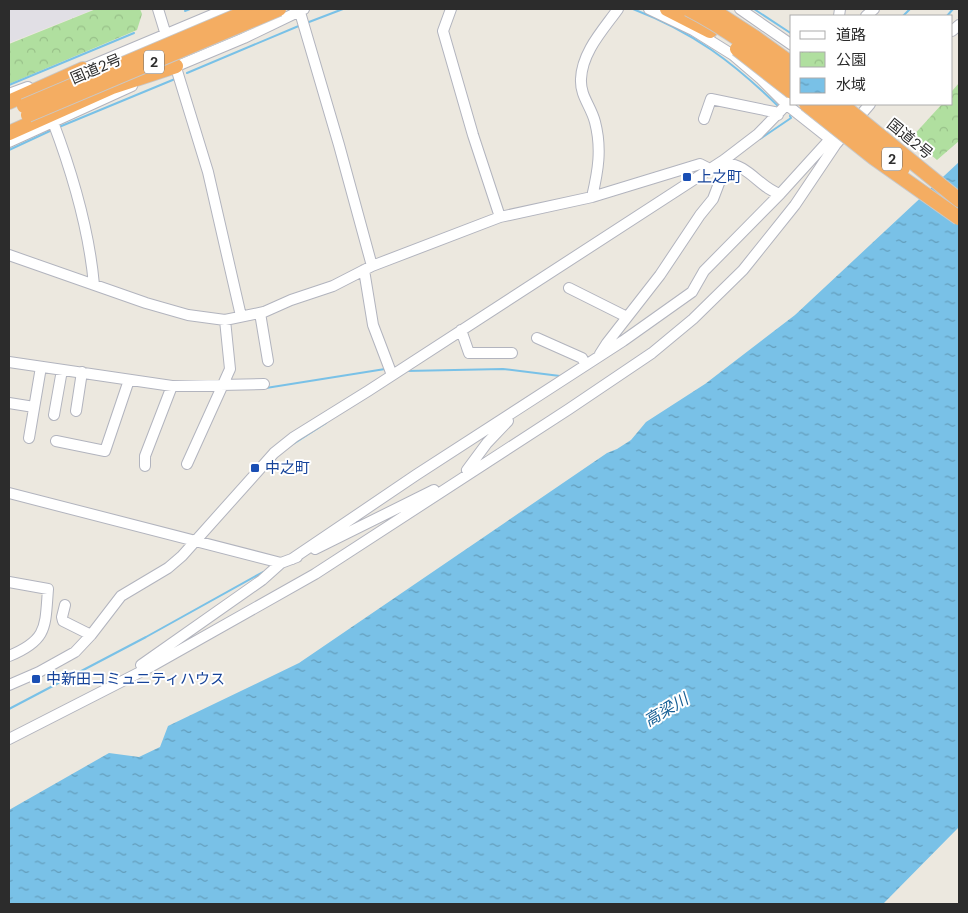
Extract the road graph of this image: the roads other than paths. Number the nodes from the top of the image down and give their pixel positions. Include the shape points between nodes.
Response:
1 (158, 9) edge
2 (226, 9) edge
3 (252, 9) edge
4 (279, 9) edge
5 (301, 9) edge
6 (451, 9) edge
7 (618, 9) edge
8 (649, 9) edge
9 (667, 9) edge
10 (688, 9) edge
11 (711, 9) edge
12 (728, 9) edge
13 (740, 9) edge
14 (774, 32) junction
15 (166, 34) junction
16 (790, 44) edge
17 (790, 53) edge
18 (790, 63) edge
19 (176, 66) junction
20 (747, 67) junction
21 (83, 69) junction
22 (790, 77) edge
23 (9, 94) edge
24 (790, 99) edge
25 (9, 102) edge
26 (796, 105) edge
27 (807, 105) edge
28 (825, 105) edge
29 (842, 105) edge
30 (853, 105) edge
31 (869, 105) edge
32 (26, 110) junction
33 (9, 112) edge
34 (778, 115) junction
35 (704, 119) dead end
36 (53, 122) junction
37 (9, 124) edge
38 (9, 133) edge
39 (9, 142) edge
40 (833, 142) junction
41 (725, 162) junction
42 (710, 169) junction
43 (780, 194) junction
44 (959, 194) edge
45 (592, 198) junction
46 (959, 200) edge
47 (959, 216) edge
48 (500, 218) junction
49 (9, 255) edge
50 (368, 268) junction
51 (94, 285) junction
52 (569, 288) dead end
53 (260, 313) junction
54 (241, 316) junction
55 (627, 317) junction
56 (225, 320) junction
57 (461, 330) junction
58 (537, 338) dead end
59 (512, 353) dead end
60 (598, 357) junction
61 (9, 362) edge
62 (268, 362) dead end
63 (585, 363) junction
64 (40, 369) junction
65 (62, 372) junction
66 (82, 375) junction
67 (392, 375) junction
68 (128, 382) junction
69 (264, 384) dead end
70 (223, 387) junction
71 (171, 389) junction
72 (9, 403) edge
73 (34, 408) junction
74 (518, 409) junction
75 (76, 411) dead end
76 (54, 415) dead end
77 (29, 438) dead end
78 (56, 441) dead end
79 (187, 464) dead end
80 (145, 466) dead end
81 (469, 473) junction
82 (450, 486) junction
83 (9, 493) edge
84 (197, 541) junction
85 (292, 559) junction
86 (281, 563) junction
87 (9, 582) edge
88 (65, 605) dead end
89 (91, 635) junction
90 (9, 656) edge
91 (135, 674) junction
92 (9, 685) edge
93 (9, 739) edge

1 - 15 street
2 - 15 street
3 - 32 highway, 国道2号 / 2, bridge
4 - 32 highway, 国道2号 / 2, bridge
5 - 19 street via 244,38
5 - 50 street via 339,145
6 - 48 street via 443,30
7 - 45 street via 583,64 581,92 595,121 599,154
8 - 20 street via 714,42
9 - 24 highway, bridge via 735,48
10 - 22 highway, bridge via 743,42
11 - 18 highway, bridge
12 - 17 highway
13 - 14 street
14 - 16 street
14 - 20 street
15 - 19 street
15 - 21 street
19 - 36 street
19 - 38 highway via 112,87
19 - 54 street via 208,172
20 - 24 street
21 - 23 street via 64,72
21 - 25 highway
24 - 34 street
26 - 40 street
27 - 47 highway, bridge via 874,158
28 - 47 highway, 国道2号 / 2, bridge
29 - 46 highway, 国道2号 / 2, bridge
30 - 44 highway
31 - 40 street
32 - 33 highway, 国道2号 / 2
32 - 37 highway, 国道2号 / 2
34 - 35 street via 711,99
34 - 41 street
36 - 39 street
36 - 51 street via 84,215
40 - 43 street
40 - 81 street via 795,205 742,270 693,319 652,353
41 - 42 street
41 - 43 street via 753,175 772,192
41 - 55 street via 713,199
42 - 45 street via 700,164
42 - 57 street
43 - 60 street via 704,271 692,292
45 - 48 street
48 - 50 street
49 - 51 street
50 - 53 street via 333,286
50 - 67 street via 373,325
51 - 56 street via 188,315
52 - 55 street
53 - 54 street
53 - 62 street
54 - 56 street
55 - 60 street
56 - 70 street via 230,369
57 - 59 street via 469,353
57 - 67 street
58 - 63 street via 582,358
60 - 63 street
61 - 64 street
63 - 74 street
64 - 65 street
64 - 73 street
65 - 66 street
65 - 76 street
66 - 68 street
66 - 75 street
67 - 84 street via 274,453
68 - 71 street
68 - 78 street via 105,451
69 - 70 street
70 - 71 street
70 - 79 street
71 - 80 street via 145,456
72 - 73 street
73 - 77 street
74 - 81 street via 487,443
74 - 85 street
81 - 82 street
82 - 85 street via 439,487
82 - 91 street via 315,574
83 - 84 street
84 - 86 street
84 - 89 street via 168,568 121,596
85 - 86 street
86 - 91 street via 262,580 141,665
87 - 90 street via 48,589 40,637
88 - 89 street via 63,621
89 - 92 street via 75,652
91 - 93 street

